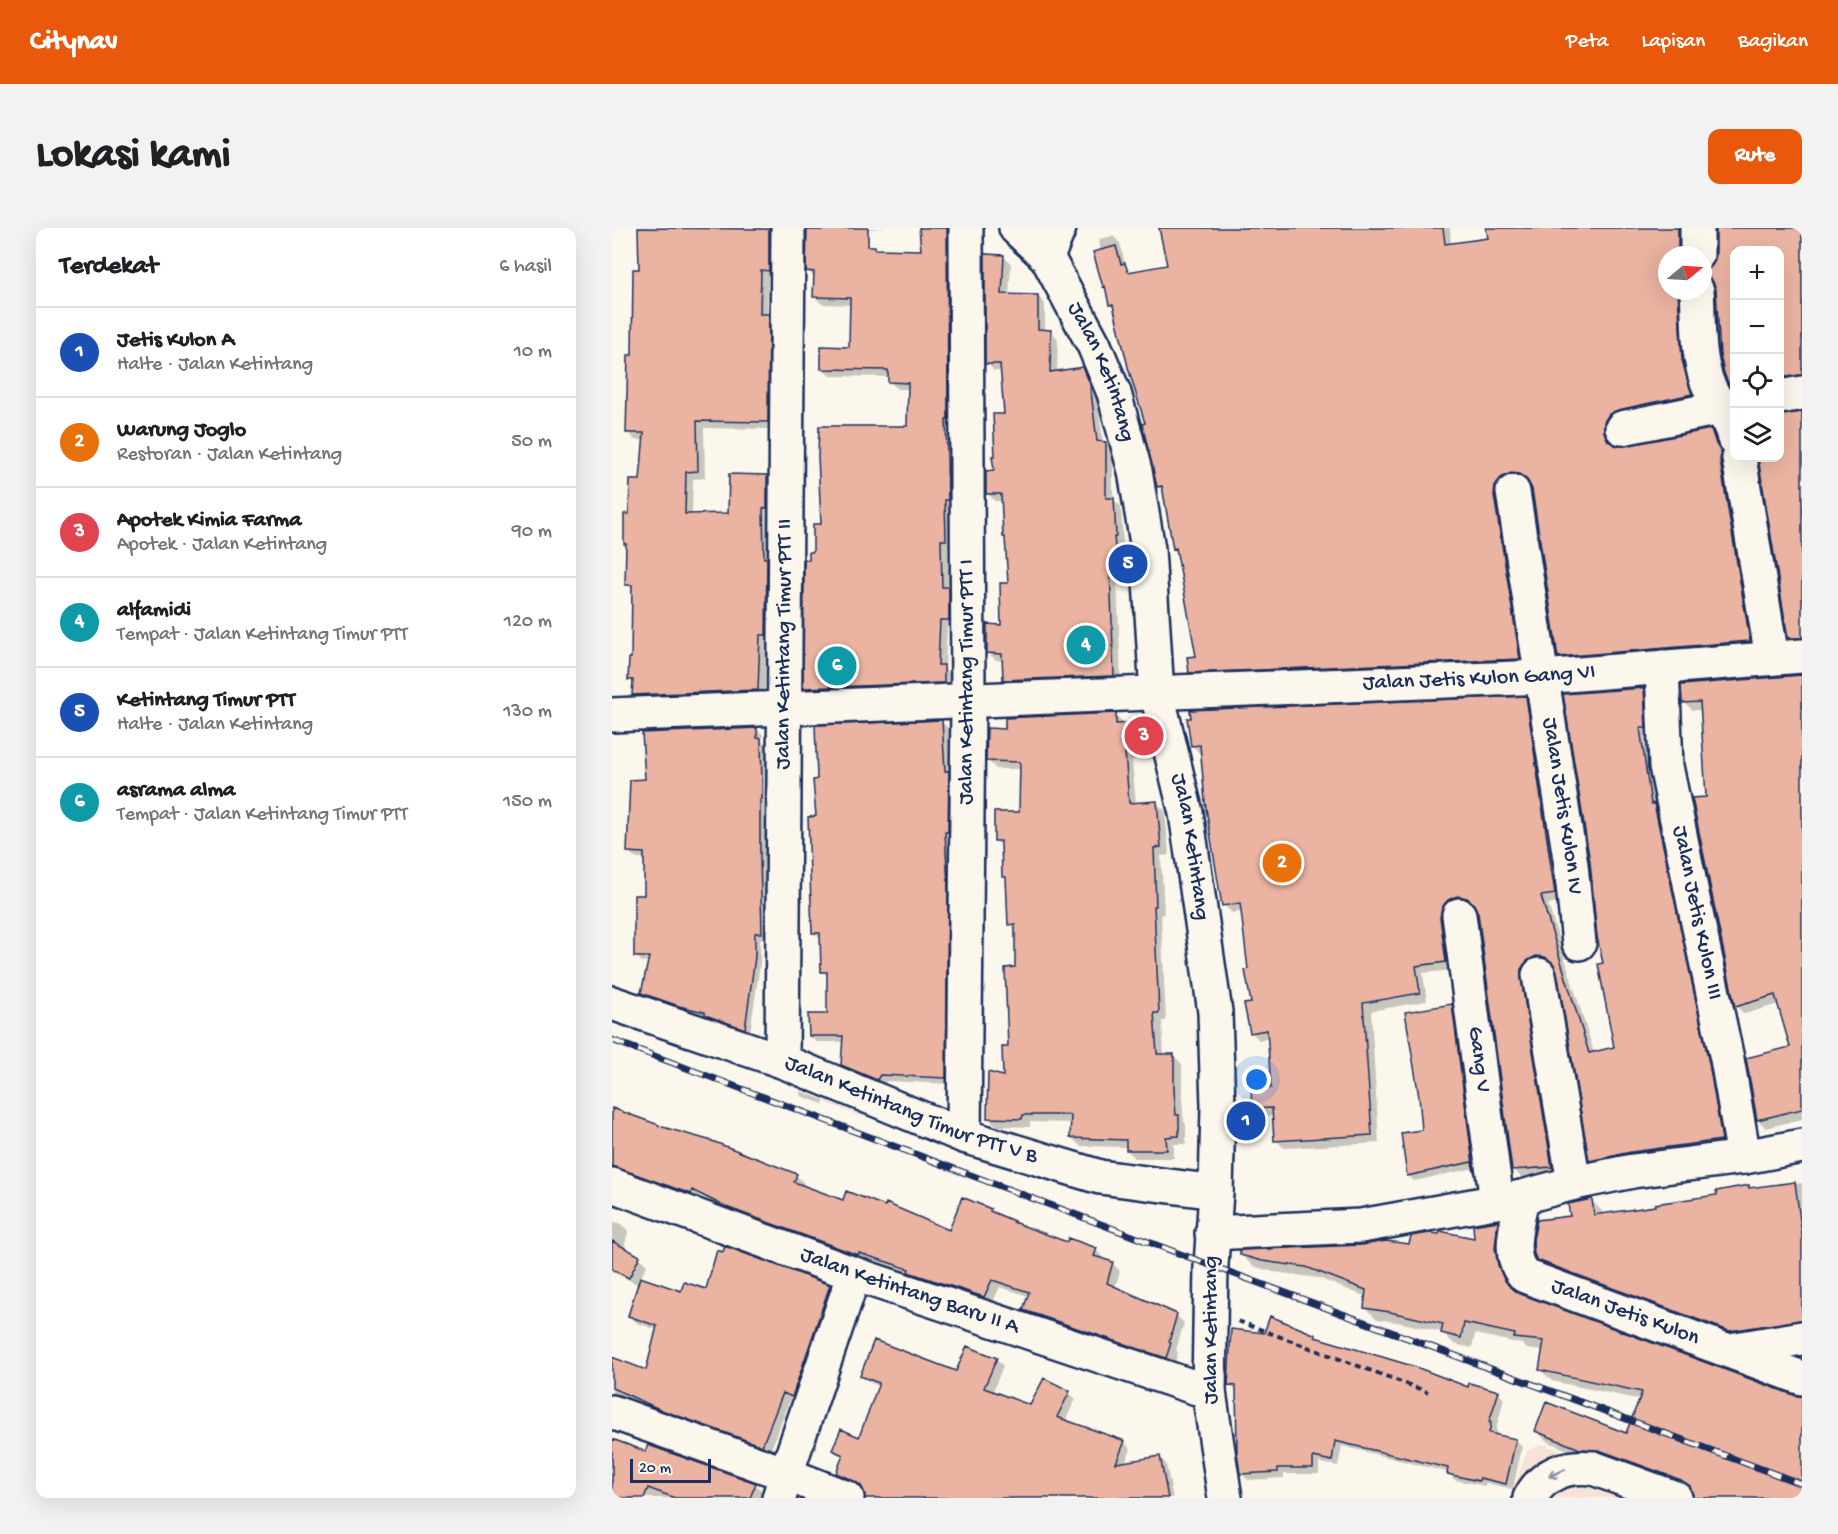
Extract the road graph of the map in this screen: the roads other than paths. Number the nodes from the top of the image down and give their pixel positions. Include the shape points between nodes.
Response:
1 (788, 228) edge
2 (966, 228) edge
3 (1016, 228) edge
4 (1696, 228) edge
5 (1053, 242) edge
6 (1697, 246) edge
7 (1697, 300) edge
8 (1802, 393) edge
9 (1784, 396) edge
10 (1728, 406) edge
11 (1622, 428) dead end
12 (1739, 462) edge
13 (1513, 492) dead end
14 (1787, 657) edge
15 (1662, 667) junction
16 (1542, 677) junction
17 (1157, 694) junction
18 (968, 702) junction
19 (784, 709) junction
20 (612, 715) edge
21 (1459, 915) dead end
22 (1579, 943) dead end
23 (1539, 975) dead end
24 (612, 1003) edge
25 (782, 1061) junction
26 (964, 1136) junction
27 (1802, 1146) edge
28 (1743, 1157) junction
29 (1574, 1183) junction
30 (612, 1185) edge
31 (1216, 1192) junction
32 (1510, 1200) junction
33 (1212, 1233) junction
34 (854, 1274) junction
35 (1802, 1338) edge
36 (1728, 1350) junction
37 (1802, 1378) edge
38 (1209, 1392) junction
39 (612, 1412) edge
40 (782, 1486) edge
41 (847, 1498) edge
42 (1225, 1498) edge
43 (1530, 1498) edge
44 (1675, 1498) edge

1 - 19 street, Jalan Ketintang Timur PTT II
2 - 18 street, Jalan Ketintang Timur PTT I
3 - 5 street, Jalan Ketintang
4 - 6 street
5 - 17 street, Jalan Ketintang via 1114,393 1135,471 1148,549
7 - 10 street via 1700,348 1707,379
8 - 9 street
10 - 11 street
12 - 14 street
13 - 16 street, Jalan Jetis Kulon IV
14 - 15 street, Jalan Jetis Kulon Gang VI
15 - 16 street, Jalan Jetis Kulon Gang VI
15 - 28 street, Jalan Jetis Kulon III via 1666,765 1727,1059
16 - 17 street, Jalan Jetis Kulon Gang VI
16 - 22 street, Jalan Jetis Kulon IV
17 - 18 street, Jalan Jetis Kulon Gang VI
17 - 31 street, Jalan Ketintang via 1186,813 1215,1012
18 - 19 street, Jalan Jetis Kulon Gang VI
18 - 26 street, Jalan Ketintang Timur PTT I
19 - 20 street, Jalan Jetis Kulon Gang VI
19 - 25 street, Jalan Ketintang Timur PTT II
21 - 32 street, Gang V
23 - 29 street
24 - 25 street, Jalan Ketintang Timur PTT V B
25 - 26 street, Jalan Ketintang Timur PTT V B
26 - 31 street, Jalan Ketintang Timur PTT V B via 1100,1177
27 - 28 street
28 - 29 street
29 - 32 street
30 - 34 street, Jalan Ketintang Baru II A
31 - 33 street, Jalan Ketintang
32 - 33 street via 1361,1226
32 - 36 street, Jalan Jetis Kulon via 1513,1252 1525,1276
33 - 38 street, Jalan Ketintang
34 - 38 street, Jalan Ketintang Baru II A
34 - 40 street
35 - 36 street
36 - 37 street, Jalan Jetis Kulon
38 - 42 street, Jalan Ketintang
39 - 40 street
40 - 41 street
44 -> 43 street via 1582,1467 1546,1478

